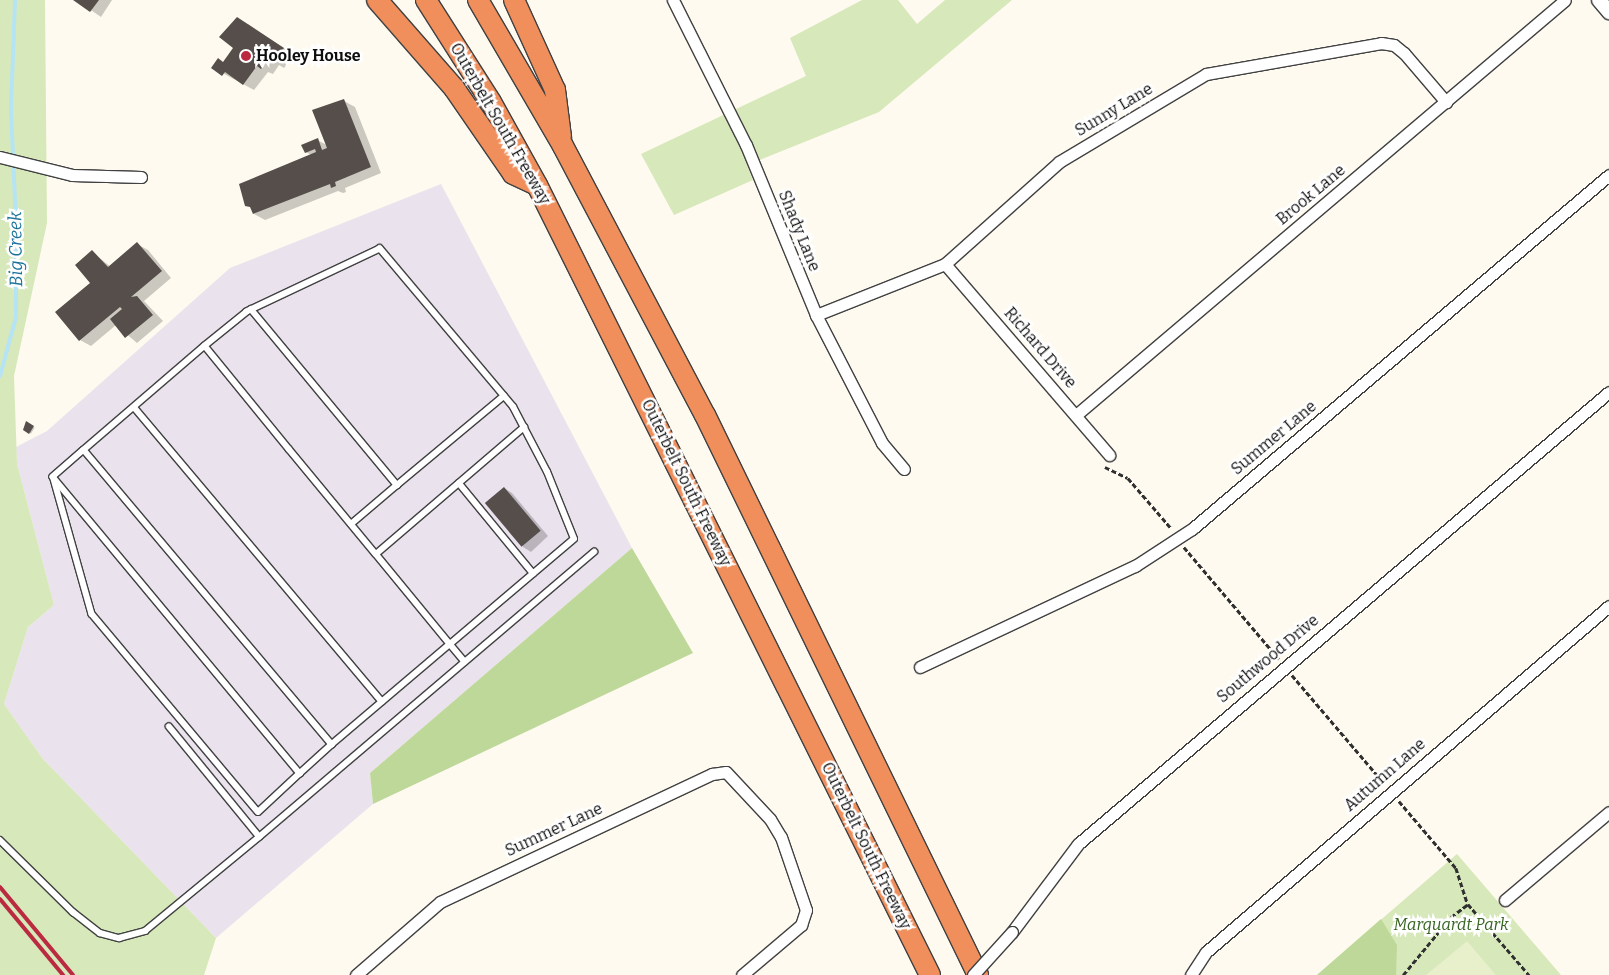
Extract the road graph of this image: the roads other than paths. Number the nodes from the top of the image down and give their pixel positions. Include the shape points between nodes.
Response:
1 (377, 0) edge
2 (426, 0) edge
3 (478, 0) edge
4 (514, 0) edge
5 (673, 0) edge
6 (1566, 0) edge
7 (1599, 0) edge
8 (1609, 12) edge
9 (1446, 102) junction
10 (563, 146) junction
11 (0, 156) edge
12 (1609, 175) edge
13 (141, 177) dead end
14 (537, 185) junction
15 (945, 264) junction
16 (251, 309) junction
17 (816, 315) junction
18 (205, 346) junction
19 (1609, 392) edge
20 (504, 396) junction
21 (134, 407) junction
22 (1076, 415) junction
23 (524, 427) junction
24 (84, 450) junction
25 (1109, 455) dead end
26 (904, 469) dead end
27 (53, 477) junction
28 (459, 483) junction
29 (398, 485) junction
30 (351, 524) junction
31 (594, 552) dead end
32 (376, 554) junction
33 (533, 574) junction
34 (1609, 606) edge
35 (450, 644) junction
36 (465, 662) junction
37 (920, 667) dead end
38 (382, 702) junction
39 (169, 727) dead end
40 (332, 744) junction
41 (300, 773) junction
42 (1609, 812) edge
43 (259, 837) junction
44 (0, 840) edge
45 (1502, 903) dead end
46 (356, 975) edge
47 (742, 975) edge
48 (930, 975) edge
49 (973, 975) edge
50 (978, 975) edge
51 (1190, 975) edge

1 - 14 highway via 454,88 513,174
2 - 14 highway, Outerbelt South Freeway via 491,102
3 - 10 highway
4 - 10 highway via 555,90
5 - 17 street, Shady Lane via 746,144
6 - 9 street, Brook Lane
7 - 8 street
9 - 15 street, Sunny Lane via 1404,54 1394,45 1381,43 1206,74 1059,162
9 - 22 street, Brook Lane
10 - 50 highway via 705,415
11 - 13 street via 72,175
12 - 37 street, Summer Lane via 1192,529 1135,566
14 - 48 highway, Outerbelt South Freeway
15 - 17 street, Sunny Lane
15 - 22 street, Richard Drive
16 - 18 lane
16 - 20 lane via 380,249
16 - 29 lane
17 - 26 street, Shady Lane via 882,443
18 - 21 lane
18 - 30 lane
19 - 49 street, Southwood Drive, bridge via 1078,844 1012,932
20 - 23 lane
20 - 29 lane
21 - 24 lane
21 - 38 lane
22 - 25 street, Richard Drive
23 - 28 lane
23 - 33 lane via 547,472 574,539
24 - 27 lane
24 - 40 lane
27 - 41 lane
27 - 41 lane via 92,614 258,812
28 - 32 lane
28 - 33 lane
29 - 30 lane
30 - 32 lane
31 - 36 lane
32 - 35 lane
33 - 35 lane
34 - 51 street, Autumn Lane via 1206,952
35 - 36 lane
35 - 38 lane
36 - 43 lane
38 - 40 lane
39 - 43 lane
40 - 41 lane
42 - 45 street
43 - 44 lane via 145,931 120,938 110,937 86,924
46 - 47 street, Summer Lane via 440,902 712,774 726,772 770,819 791,862 806,910 801,925

